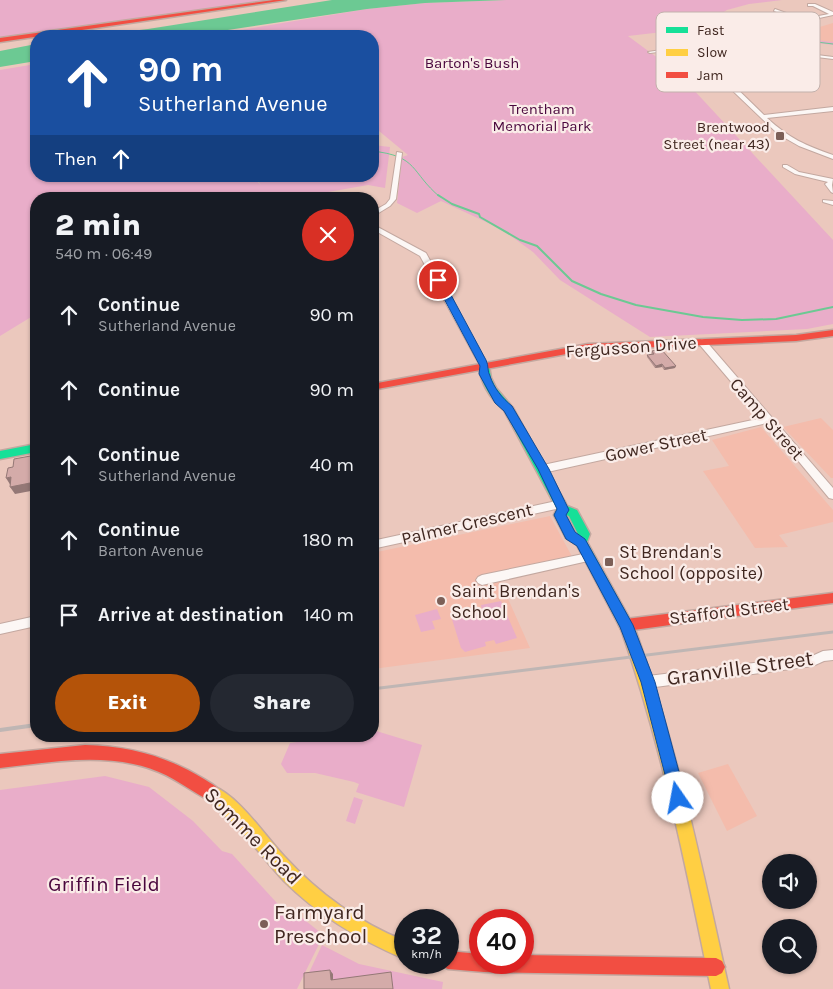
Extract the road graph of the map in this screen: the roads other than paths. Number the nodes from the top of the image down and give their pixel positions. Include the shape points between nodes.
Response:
1 (284, 0) edge
2 (294, 0) edge
3 (809, 5) dead end
4 (775, 10) dead end
5 (780, 12) edge
6 (833, 14) edge
7 (820, 17) edge
8 (76, 30) edge
9 (80, 30) edge
10 (30, 37) edge
11 (30, 37) edge
12 (0, 41) edge
13 (656, 51) edge
14 (650, 52) dead end
15 (820, 56) edge
16 (833, 58) edge
17 (736, 92) edge
18 (833, 109) edge
19 (762, 118) junction
20 (399, 153) dead end
21 (833, 157) edge
22 (785, 166) dead end
23 (833, 181) edge
24 (833, 191) edge
25 (825, 201) dead end
26 (833, 203) edge
27 (379, 209) edge
28 (379, 230) edge
29 (833, 333) edge
30 (702, 342) junction
31 (484, 366) junction
32 (379, 386) edge
33 (768, 420) junction
34 (30, 449) edge
35 (0, 455) edge
36 (543, 469) junction
37 (833, 495) edge
38 (562, 507) junction
39 (379, 544) edge
40 (588, 556) junction
41 (482, 580) dead end
42 (833, 598) edge
43 (30, 622) edge
44 (626, 625) junction
45 (0, 629) edge
46 (828, 655) edge
47 (648, 682) junction
48 (0, 761) edge
49 (394, 945) edge
50 (459, 961) edge
51 (716, 967) junction
52 (720, 989) edge

1 - 8 main road
2 - 9 main road
3 - 6 street
4 - 5 street
6 - 7 street
10 - 12 main road
11 - 12 main road
13 - 14 street
15 - 16 street
17 - 19 street
18 - 19 street
19 - 21 street via 788,138
20 - 27 street via 392,201
22 - 23 street via 797,173
23 - 24 street via 828,184
25 - 26 street
28 - 31 street via 423,255
29 - 30 main road, Fergusson Drive
30 - 31 main road, Fergusson Drive via 588,347
30 - 33 street, Camp Street
31 - 32 main road, Fergusson Drive
31 - 36 main road via 493,372 508,399 508,408
33 - 36 street, Gower Street
33 - 37 street, Camp Street
34 - 35 main road
36 - 38 main road
38 - 39 street, Palmer Crescent
38 - 40 main road via 573,513 584,534 581,542
40 - 41 street
40 - 44 main road
42 - 44 main road, Stafford Street
43 - 45 street
44 - 47 main road
46 - 47 street, Granville Street via 813,661
47 - 51 main road via 675,779
48 - 49 main road, Somme Road via 104,752 142,758 173,768 221,798 284,868 324,906 348,924
50 - 51 main road
51 - 52 main road

